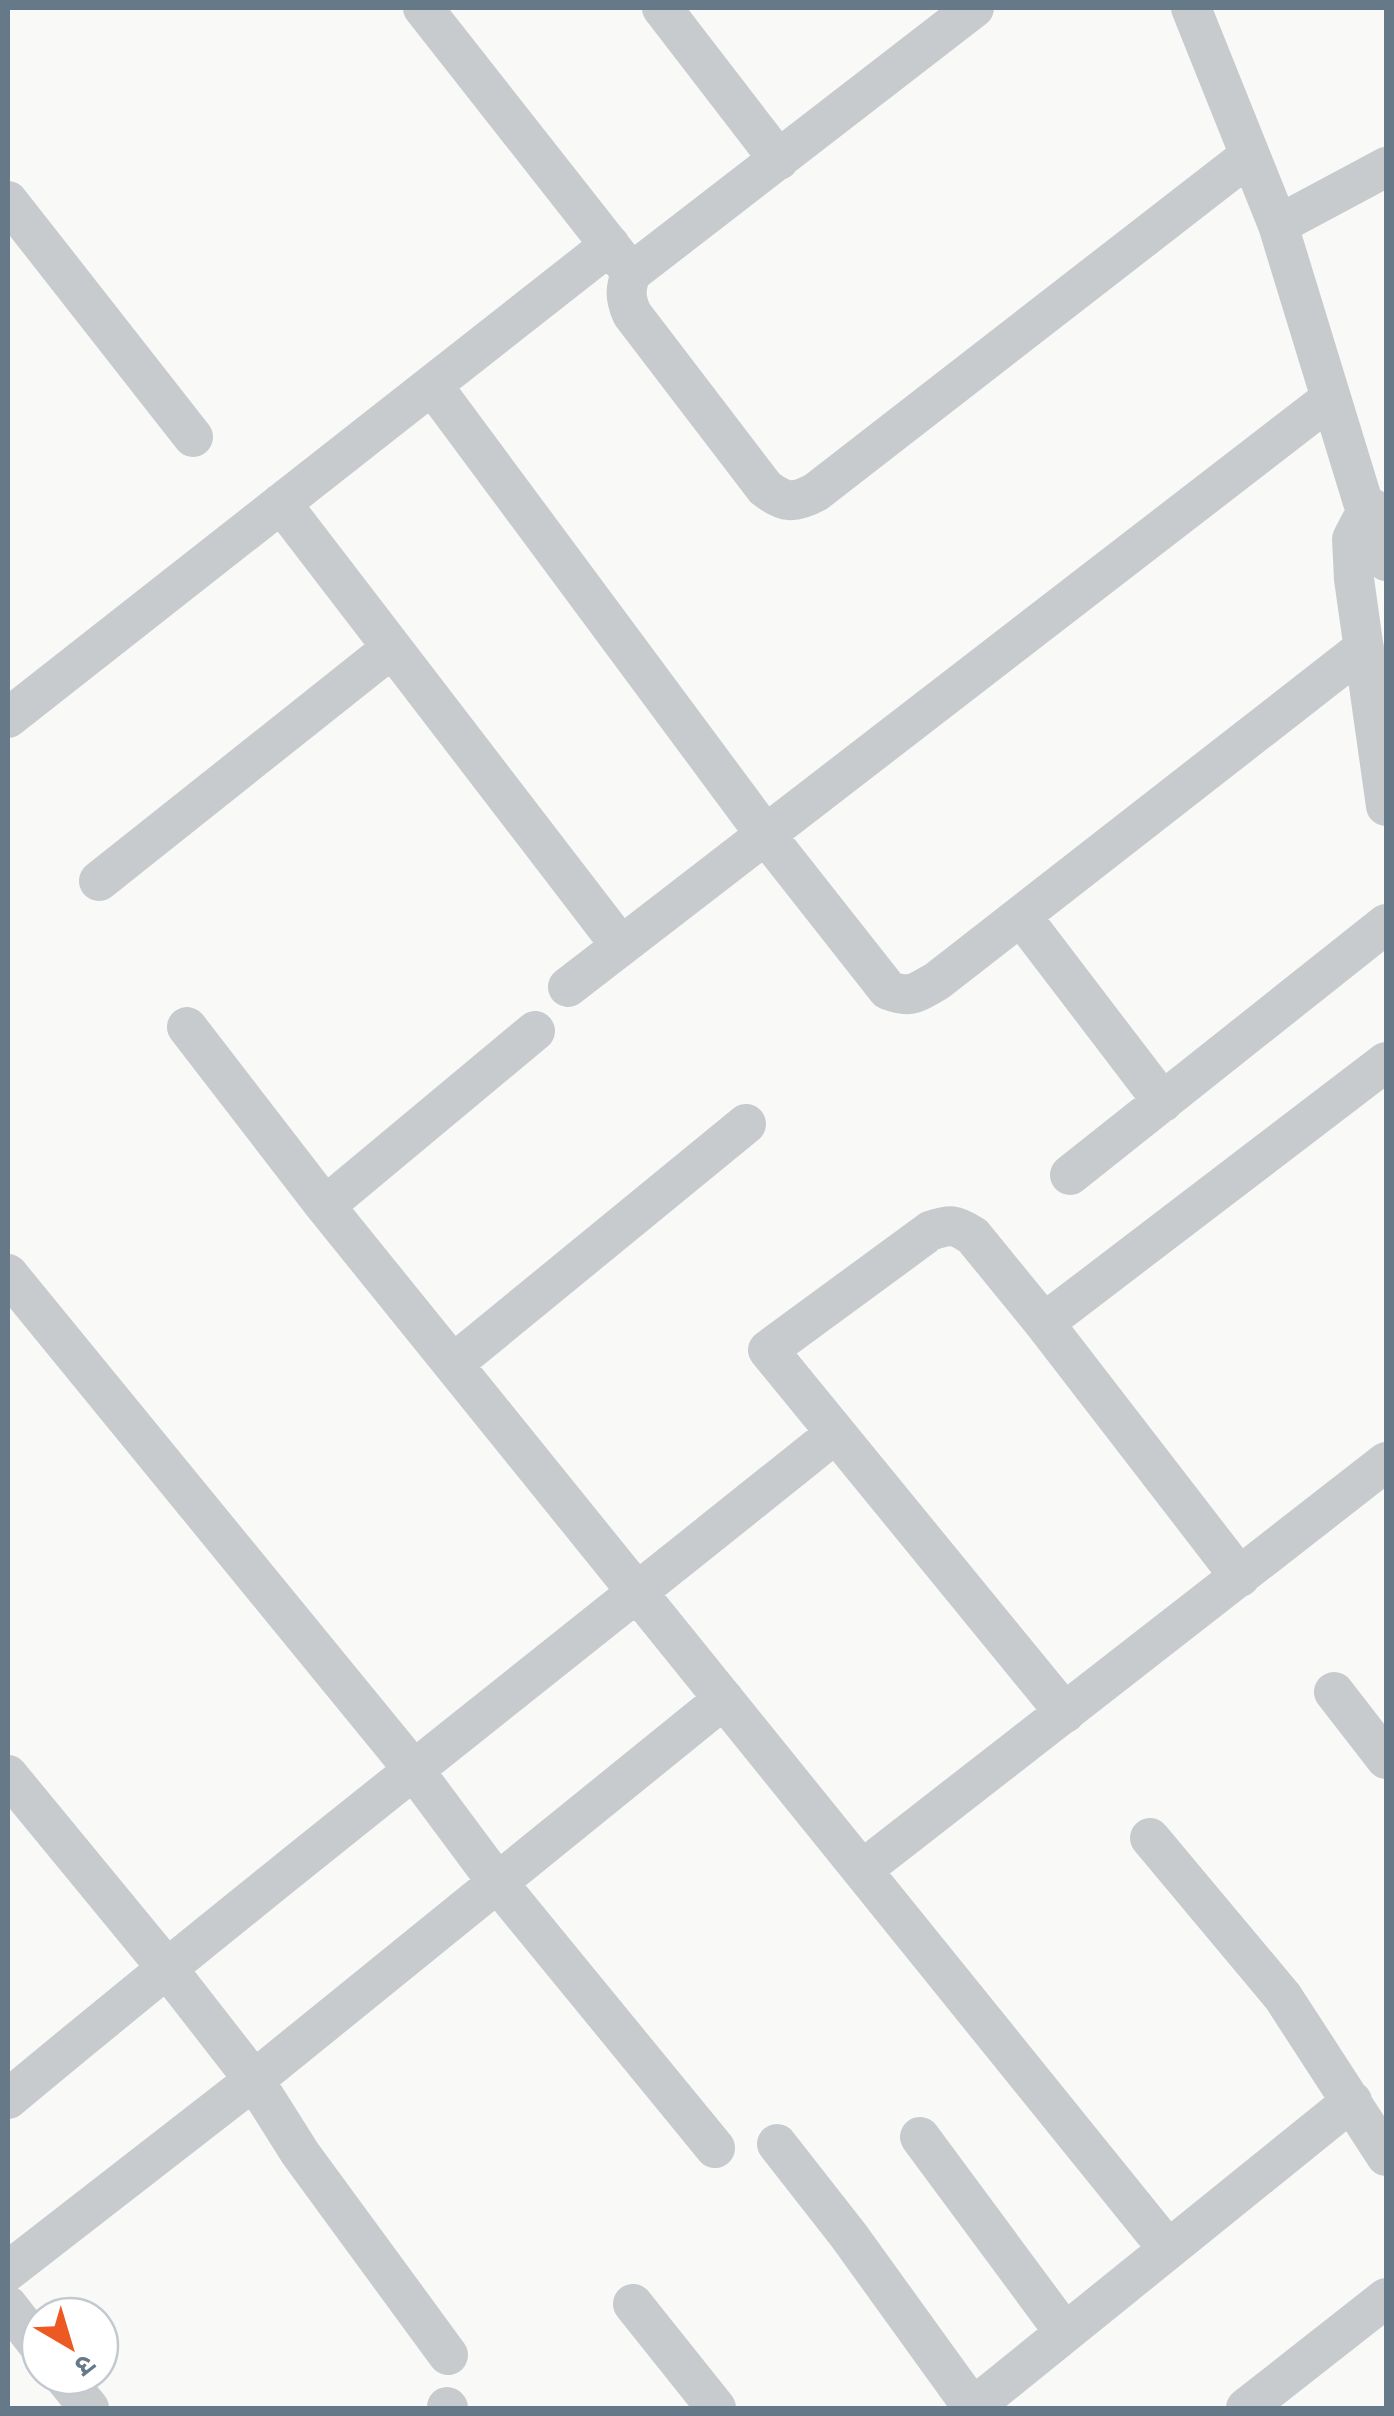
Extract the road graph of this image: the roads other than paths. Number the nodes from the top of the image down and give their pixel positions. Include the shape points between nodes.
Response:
1 (423, 8) edge
2 (662, 8) edge
3 (1191, 8) edge
4 (960, 12) edge
5 (1249, 156) junction
6 (779, 160) junction
7 (1386, 168) edge
8 (8, 201) edge
9 (1278, 225) junction
10 (621, 259) junction
11 (432, 386) junction
12 (1330, 400) junction
13 (193, 437) dead end
14 (281, 504) junction
15 (1376, 504) edge
16 (1386, 561) edge
17 (392, 648) junction
18 (1364, 648) junction
19 (8, 718) edge
20 (1386, 806) edge
21 (764, 834) junction
22 (99, 880) dead end
23 (1021, 916) junction
24 (1386, 924) edge
25 (621, 946) junction
26 (568, 987) dead end
27 (186, 1027) dead end
28 (535, 1031) dead end
29 (1386, 1062) edge
30 (1163, 1102) junction
31 (746, 1124) dead end
32 (1070, 1175) dead end
33 (325, 1206) junction
34 (8, 1274) edge
35 (1044, 1323) junction
36 (453, 1364) junction
37 (836, 1433) junction
38 (1386, 1462) edge
39 (1240, 1577) junction
40 (638, 1592) junction
41 (1334, 1692) dead end
42 (724, 1699) junction
43 (1065, 1713) junction
44 (1386, 1759) edge
45 (413, 1769) junction
46 (8, 1776) edge
47 (1150, 1838) dead end
48 (862, 1870) junction
49 (497, 1882) junction
50 (166, 1967) junction
51 (254, 2080) junction
52 (8, 2099) edge
53 (1352, 2100) junction
54 (920, 2137) dead end
55 (777, 2144) dead end
56 (715, 2148) dead end
57 (1386, 2156) edge
58 (1168, 2250) junction
59 (8, 2271) edge
60 (1386, 2298) edge
61 (633, 2304) dead end
62 (1065, 2334) junction
63 (448, 2356) dead end
64 (716, 2408) edge
65 (973, 2408) edge
66 (1246, 2408) edge

1 - 10 street
2 - 6 street
3 - 5 street
4 - 6 street
5 - 9 street
5 - 10 street via 816,492 793,501 765,488 632,314
6 - 10 street
7 - 9 street
8 - 13 street
9 - 12 street
10 - 11 street
11 - 14 street
11 - 21 street
12 - 15 street
12 - 21 street
14 - 17 street
14 - 19 street
15 - 16 street
15 - 18 street via 1352,539
17 - 22 street
17 - 25 street
18 - 20 street
18 - 23 street
21 - 23 street via 888,990 902,996 937,982
21 - 25 street
23 - 30 street
24 - 30 street
25 - 26 street
27 - 33 street
28 - 33 street
29 - 35 street
30 - 32 street
31 - 36 street
33 - 36 street
34 - 45 street
35 - 37 street via 973,1236 958,1226 930,1232 768,1350
35 - 39 street
36 - 40 street
37 - 40 street
37 - 43 street
38 - 39 street
39 - 43 street
40 - 42 street
40 - 45 street
41 - 44 street
42 - 48 street
42 - 49 street
43 - 48 street
45 - 49 street
45 - 50 street
46 - 50 street
47 - 53 street via 1283,1997
48 - 58 street
49 - 51 street
49 - 56 street
50 - 51 street
50 - 52 street
51 - 59 street
51 - 63 street
53 - 57 street
53 - 58 street
54 - 62 street
55 - 65 street
58 - 62 street
60 - 66 street
61 - 64 street
62 - 65 street

